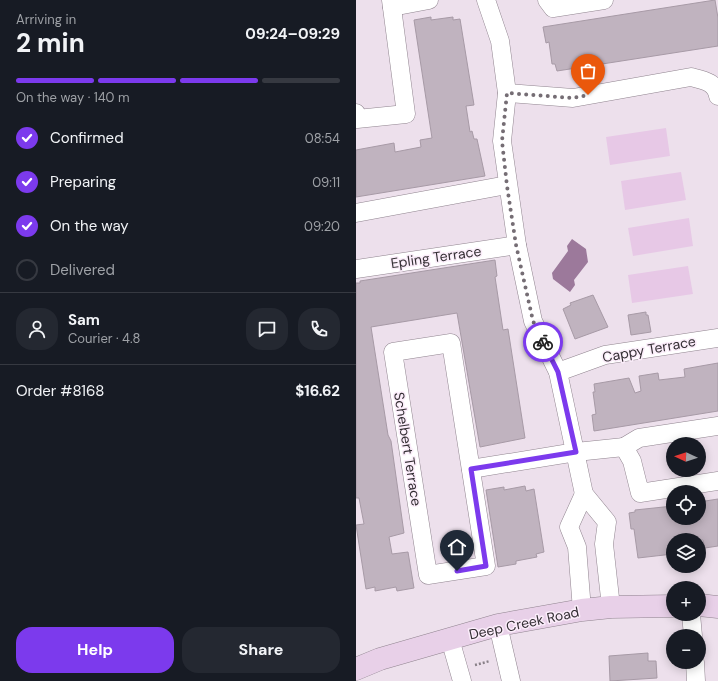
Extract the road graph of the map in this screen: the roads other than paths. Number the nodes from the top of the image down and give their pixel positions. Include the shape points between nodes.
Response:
1 (429, 0) edge
2 (486, 0) edge
3 (547, 0) edge
4 (604, 0) edge
5 (391, 3) edge
6 (507, 93) junction
7 (718, 96) edge
8 (356, 113) edge
9 (507, 186) junction
10 (356, 213) edge
11 (516, 245) junction
12 (356, 269) edge
13 (718, 338) edge
14 (558, 372) junction
15 (718, 426) edge
16 (624, 447) junction
17 (576, 452) junction
18 (471, 469) junction
19 (718, 481) edge
20 (584, 494) junction
21 (666, 606) edge
22 (706, 606) edge
23 (611, 607) junction
24 (718, 607) edge
25 (582, 610) junction
26 (498, 625) junction
27 (450, 639) junction
28 (356, 669) edge
29 (695, 669) edge
30 (466, 674) edge
31 (510, 681) edge
32 (696, 681) edge

1 - 5 street
2 - 6 street via 500,41
3 - 4 street via 553,8
5 - 8 street via 406,114 357,119
6 - 7 street via 573,98 691,77 708,81 717,90
6 - 9 street via 502,141
9 - 10 street
9 - 11 street
11 - 12 street, Epling Terrace
11 - 14 street via 533,321
13 - 14 street, Cappy Terrace via 605,355
14 - 17 street
15 - 16 street via 639,438
16 - 17 street
16 - 19 street via 632,461 640,493
17 - 18 street
17 - 20 street
18 - 18 street, Schelbert Terrace via 451,343 393,352 428,575 486,566
20 - 23 street via 607,522 604,544
20 - 25 street via 569,527 577,547
21 - 23 street, Deep Creek Road
22 - 24 street
23 - 25 street, Deep Creek Road
25 - 26 street, Deep Creek Road
26 - 27 street, Deep Creek Road
26 - 31 street
27 - 28 street, Deep Creek Road via 380,659
27 - 30 street
29 - 32 street

